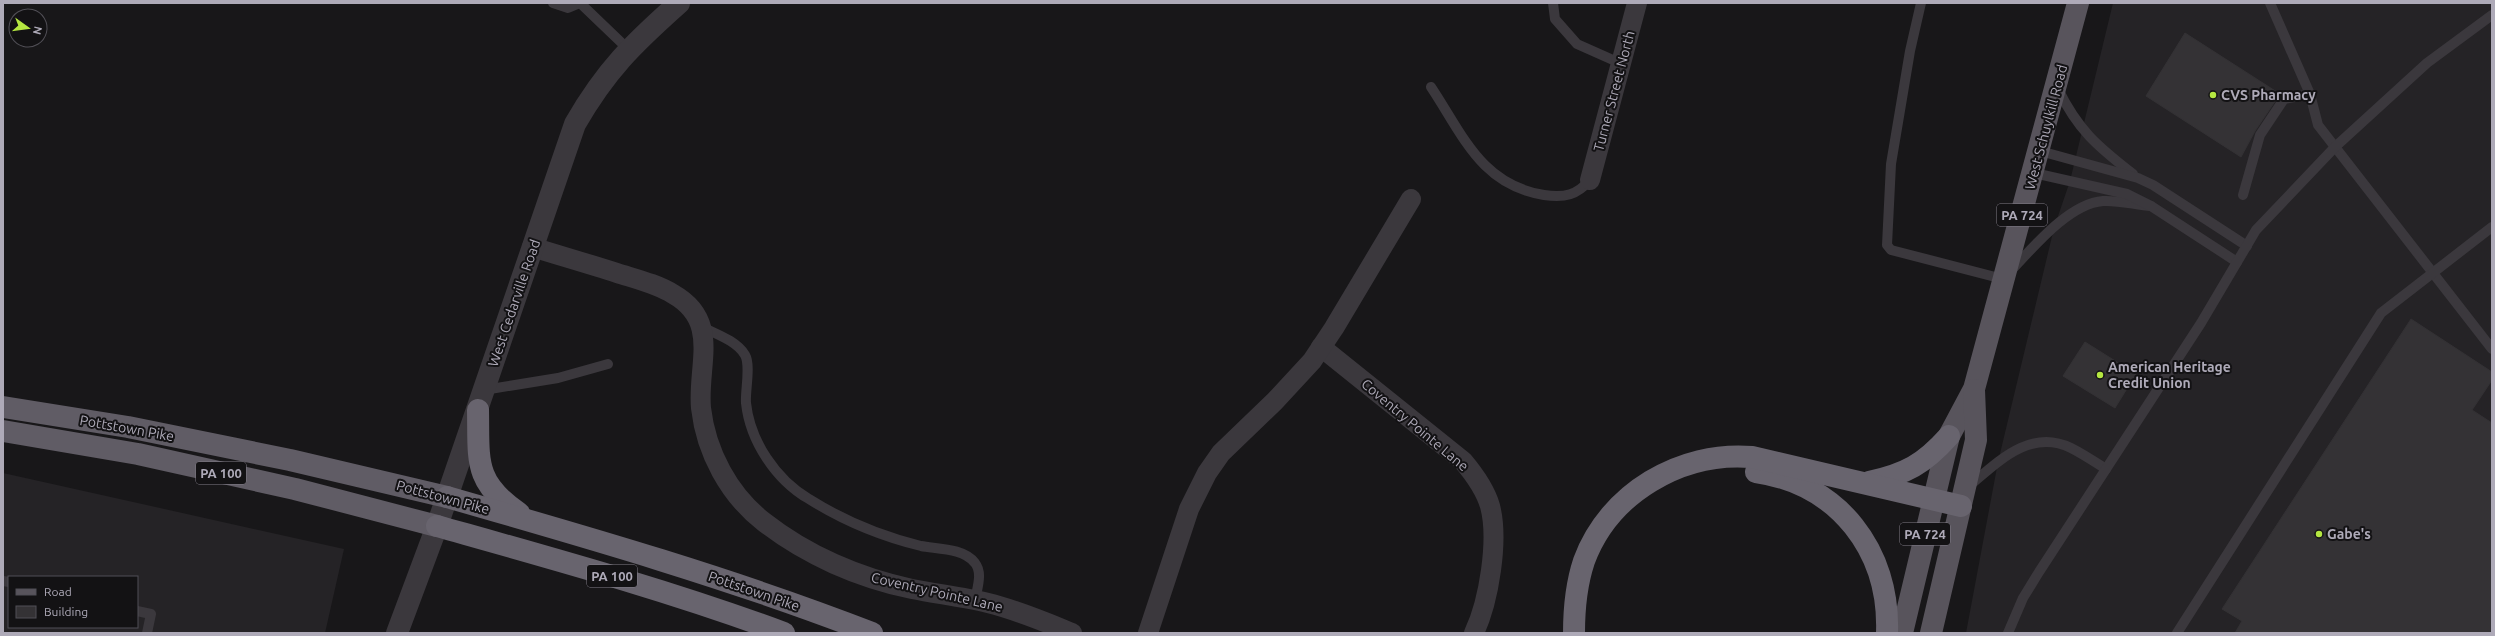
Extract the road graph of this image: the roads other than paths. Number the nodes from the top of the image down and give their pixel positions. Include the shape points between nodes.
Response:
1 (553, 3) edge
2 (580, 3) edge
3 (679, 3) edge
4 (1553, 3) edge
5 (1637, 3) edge
6 (1921, 3) edge
7 (2078, 3) edge
8 (2270, 3) edge
9 (2492, 15) edge
10 (628, 49) junction
11 (1622, 64) junction
12 (2057, 86) junction
13 (1431, 87) dead end
14 (2310, 94) junction
15 (2335, 147) junction
16 (2040, 151) junction
17 (2034, 173) junction
18 (2138, 178) junction
19 (1590, 180) joint
20 (2243, 195) dead end
21 (1411, 199) dead end
22 (2152, 206) junction
23 (2492, 227) edge
24 (2247, 246) junction
25 (532, 247) junction
26 (2237, 262) junction
27 (2432, 272) junction
28 (2003, 279) junction
29 (702, 327) junction
30 (1321, 347) junction
31 (2492, 349) edge
32 (608, 364) dead end
33 (1974, 389) junction
34 (481, 400) junction
35 (3, 407) edge
36 (3, 431) edge
37 (1949, 436) junction
38 (2106, 469) junction
39 (1866, 483) junction
40 (447, 497) junction
41 (1963, 498) junction
42 (1934, 499) junction
43 (532, 521) junction
44 (437, 526) junction
45 (975, 601) junction
46 (138, 611) edge
47 (147, 633) edge
48 (397, 633) edge
49 (784, 633) edge
50 (872, 633) edge
51 (1072, 633) edge
52 (1148, 633) edge
53 (1474, 633) edge
54 (1574, 633) edge
55 (1588, 633) edge
56 (1887, 633) edge
57 (1902, 633) edge
58 (1931, 633) edge
59 (2008, 633) edge
60 (2177, 633) edge

1 - 2 lane via 568,8
2 - 10 lane
3 - 10 street, West Cedarville Road
4 - 11 lane via 1555,19 1577,44
5 - 11 street, Turner Street North
6 - 28 lane via 1910,51 1891,164 1887,245 1900,254
7 - 12 main road, West Schuylkill Road / PA 724
8 - 14 lane
9 - 15 lane via 2427,63
10 - 25 street, West Cedarville Road via 595,90 575,124
11 - 19 street, Turner Street North
12 - 16 main road, West Schuylkill Road / PA 724
12 - 18 lane via 2071,115 2093,142
13 - 19 lane via 1480,162 1494,175 1524,192 1549,196 1570,195 1580,191
14 - 15 lane via 2318,125
14 - 20 lane via 2284,99 2260,135
15 - 24 lane via 2256,230
15 - 27 lane
16 - 17 main road, West Schuylkill Road / PA 724
16 - 18 lane
17 - 22 lane via 2127,194
17 - 28 main road, West Schuylkill Road / PA 724
18 - 24 lane via 2153,185
21 - 30 street
22 - 26 lane
22 - 28 lane via 2102,201 2076,210 2054,228
23 - 27 lane
24 - 26 lane
25 - 29 street, Coventry Pointe Lane via 674,294 688,306
25 - 34 street, West Cedarville Road
26 - 38 lane via 2201,323
27 - 31 lane
27 - 60 lane via 2381,313
28 - 33 main road, West Schuylkill Road / PA 724
29 - 45 lane via 738,346 746,356 746,403 752,429 766,456 782,478 807,498 851,523 921,546 966,555 974,562 979,572
29 - 45 street, Coventry Pointe Lane via 705,350 701,407 704,426 721,474 736,495 763,522 829,562 911,589
30 - 52 street via 1312,361 1221,453 1207,473 1189,509
30 - 53 street, Coventry Pointe Lane via 1463,461 1480,485 1490,505 1493,539 1483,606
32 - 34 lane
33 - 37 main road, West Schuylkill Road / PA 724
33 - 41 main road, West Schuylkill Road / PA 724 via 1976,440
34 - 40 street, West Cedarville Road
34 - 43 highway via 479,462 486,483 499,500
35 - 40 highway, Pottstown Pike / PA 100 via 143,430 290,460
36 - 44 highway, Pottstown Pike / PA 100 via 138,454 295,489
37 - 39 highway via 1934,452 1908,470
37 - 42 main road, West Schuylkill Road / PA 724
38 - 41 lane via 2058,444 2024,445 2010,453
38 - 59 lane via 2024,598
39 - 42 highway
39 - 54 highway via 1778,462 1733,455 1694,461 1654,479 1621,504 1592,543 1579,578
40 - 43 highway, Pottstown Pike / PA 100
40 - 44 street, West Cedarville Road
41 - 42 highway
41 - 58 main road, West Schuylkill Road / PA 724
42 - 57 main road, West Schuylkill Road / PA 724
43 - 50 highway, Pottstown Pike / PA 100 via 744,587
44 - 48 street, West Cedarville Road
44 - 49 highway, Pottstown Pike / PA 100 via 726,611
45 - 51 street, Coventry Pointe Lane via 1034,617
46 - 47 lane via 151,614
55 - 56 highway via 1588,610 1595,576 1604,552 1617,530 1634,511 1659,491 1705,472 1727,470 1758,472 1794,482 1819,495 1840,512 1865,541 1878,566 1884,587

